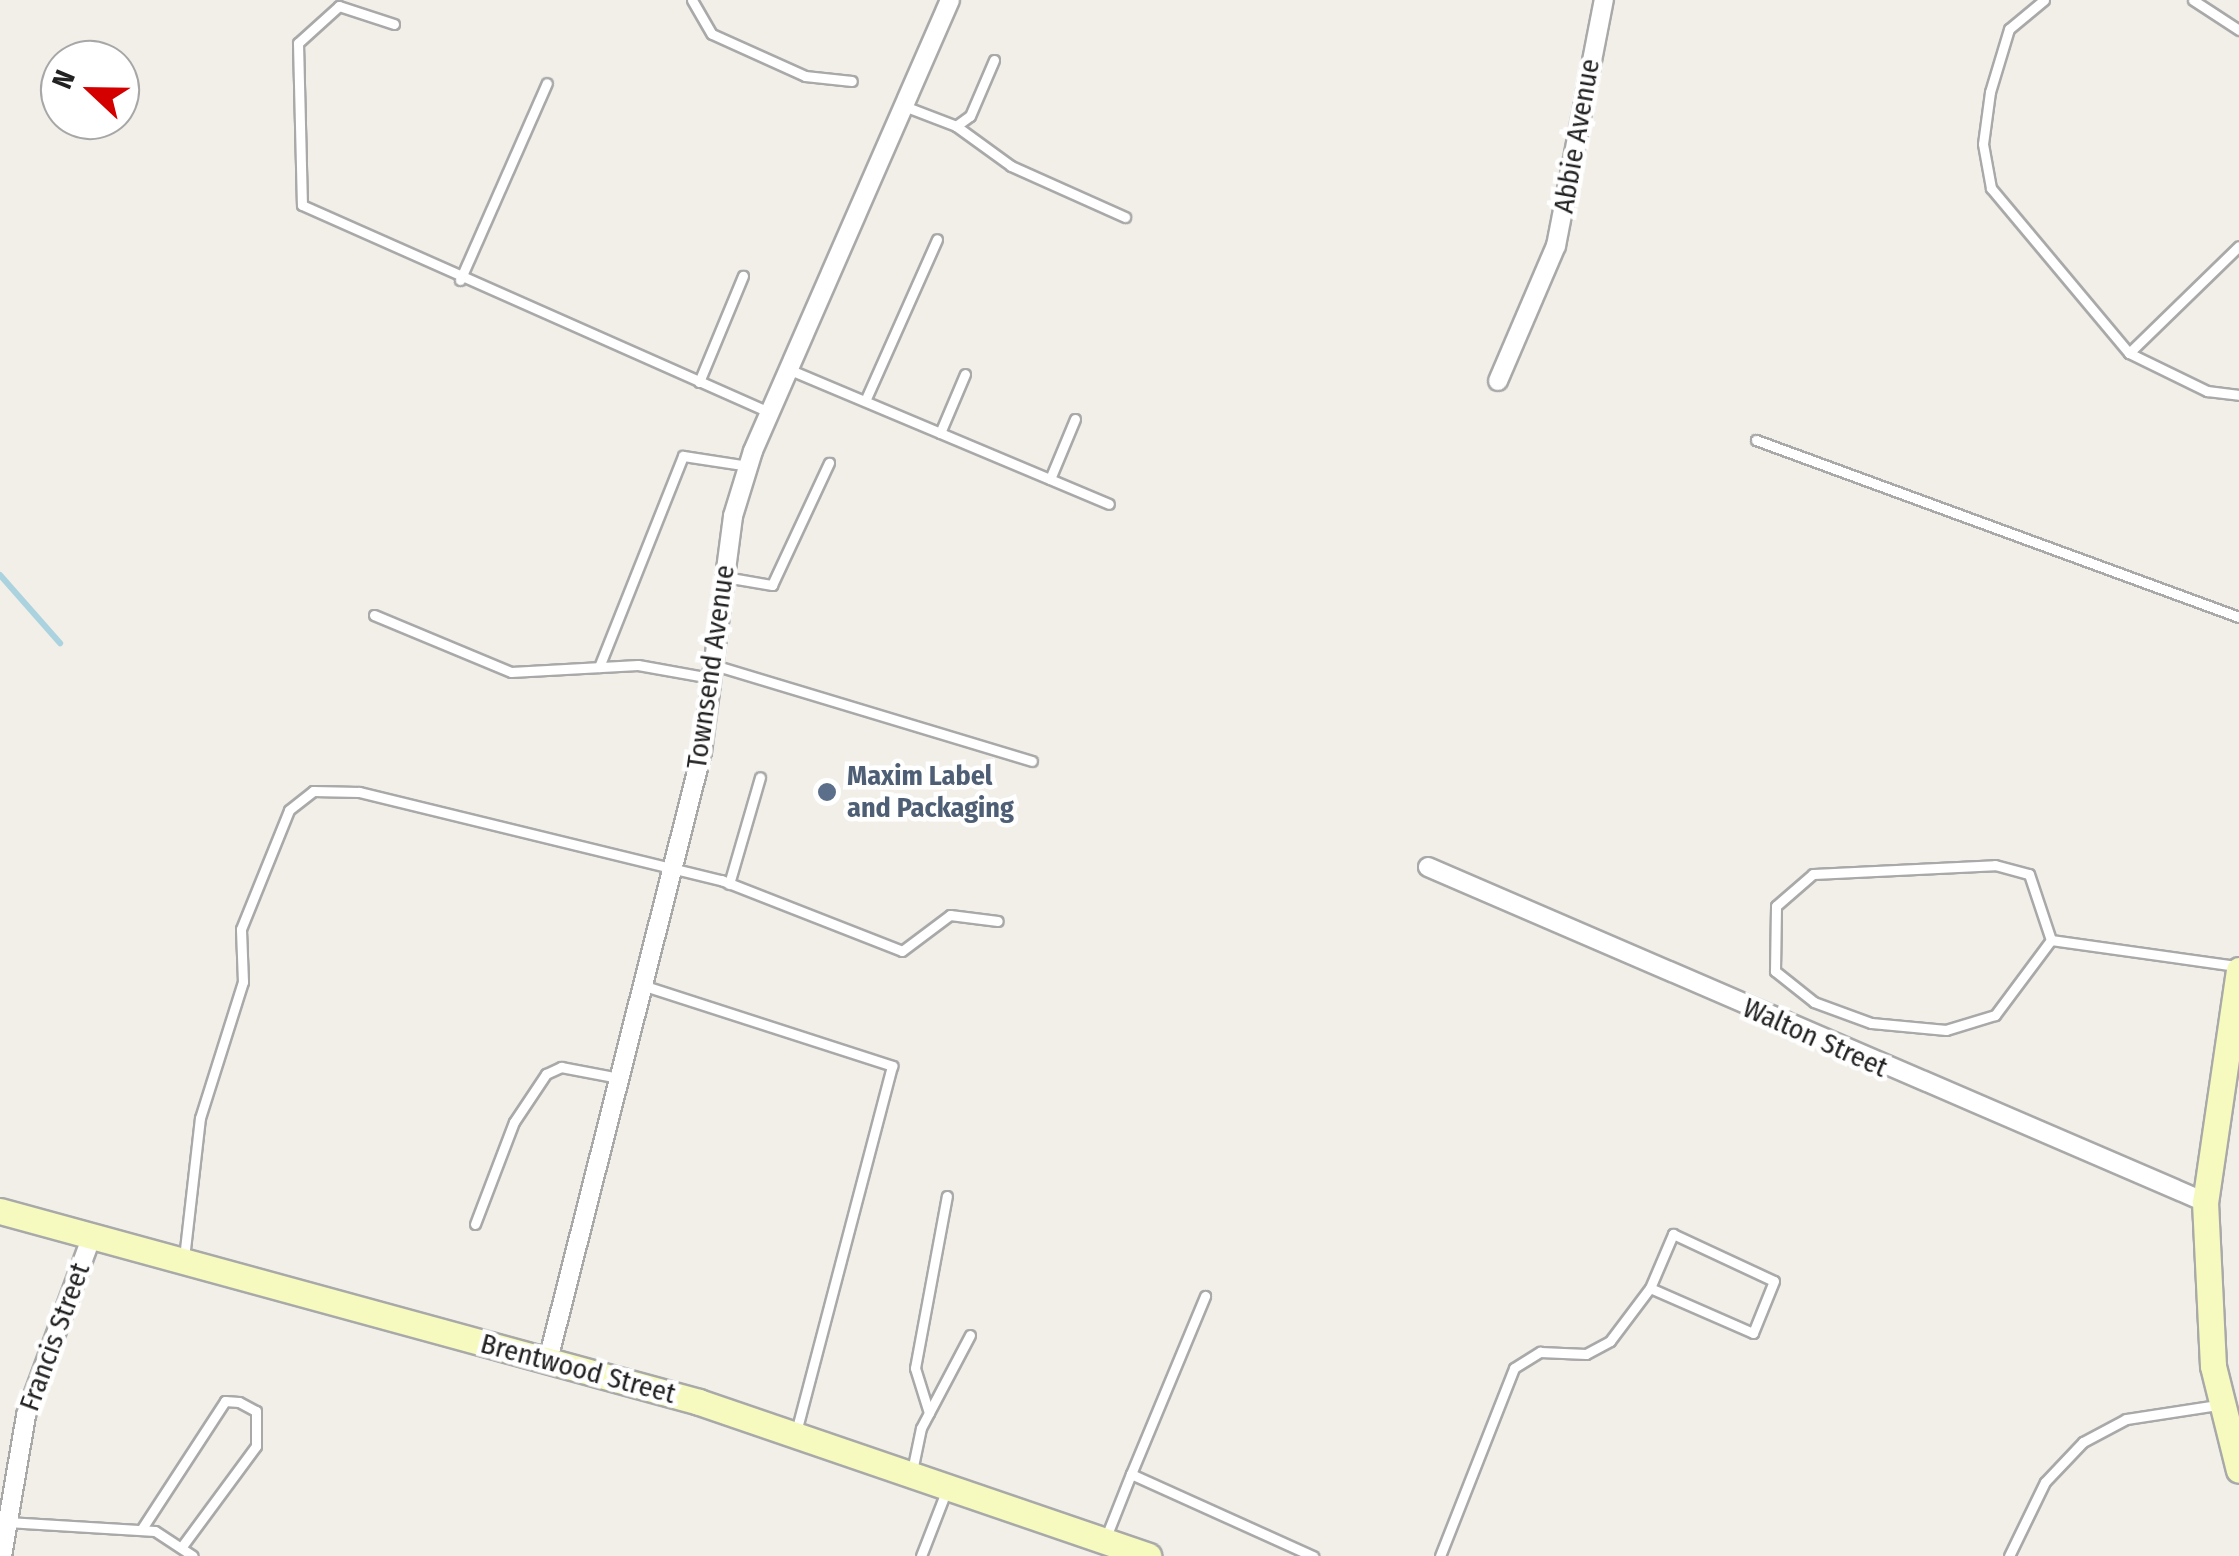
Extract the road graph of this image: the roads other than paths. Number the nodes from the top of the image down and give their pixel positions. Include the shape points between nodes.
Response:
1 (692, 0) edge
2 (950, 0) edge
3 (1604, 0) edge
4 (2044, 0) edge
5 (2193, 0) edge
6 (394, 24) dead end
7 (2239, 30) edge
8 (994, 60) dead end
9 (852, 82) dead end
10 (548, 84) dead end
11 (904, 106) junction
12 (956, 126) junction
13 (1124, 217) dead end
14 (937, 239) dead end
15 (2239, 246) edge
16 (743, 276) dead end
17 (460, 280) junction
18 (2128, 353) junction
19 (788, 369) junction
20 (966, 374) dead end
21 (1498, 381) dead end
22 (699, 382) junction
23 (2239, 395) edge
24 (865, 401) junction
25 (770, 412) junction
26 (1075, 419) dead end
27 (940, 433) junction
28 (1756, 440) dead end
29 (829, 463) dead end
30 (748, 466) junction
31 (1050, 479) junction
32 (1109, 504) dead end
33 (722, 577) junction
34 (374, 615) dead end
35 (2239, 617) edge
36 (599, 667) junction
37 (711, 671) junction
38 (1032, 760) dead end
39 (760, 777) dead end
40 (1428, 867) dead end
41 (674, 872) junction
42 (729, 884) junction
43 (998, 920) dead end
44 (2051, 940) junction
45 (2239, 968) edge
46 (645, 986) junction
47 (621, 1078) junction
48 (946, 1196) dead end
49 (2206, 1202) junction
50 (0, 1211) edge
51 (476, 1224) dead end
52 (92, 1236) junction
53 (183, 1261) junction
54 (1650, 1288) junction
55 (1205, 1296) dead end
56 (970, 1335) dead end
57 (548, 1360) junction
58 (2221, 1405) junction
59 (929, 1413) junction
60 (796, 1433) junction
61 (2239, 1470) edge
62 (912, 1471) junction
63 (1131, 1474) junction
64 (949, 1483) junction
65 (4, 1522) junction
66 (142, 1530) junction
67 (1104, 1540) junction
68 (183, 1545) junction
69 (2, 1556) edge
70 (193, 1556) edge
71 (921, 1556) edge
72 (1148, 1556) edge
73 (1313, 1556) edge
74 (1440, 1556) edge
75 (2009, 1556) edge

1 - 9 lane via 712,34 805,76
2 - 11 street, Townsend Avenue
3 - 21 street, Abbie Avenue via 1561,228
4 - 18 lane via 2009,29 1990,92 1982,144 1991,188
5 - 7 lane
6 - 17 lane via 339,6 298,43 296,187 316,217
8 - 12 lane via 970,116
10 - 17 lane
11 - 12 lane
11 - 19 street, Townsend Avenue
12 - 13 lane via 1011,166
14 - 24 lane
15 - 18 lane
16 - 22 lane
17 - 22 lane
18 - 23 lane via 2206,391
19 - 24 lane
19 - 25 street, Townsend Avenue
20 - 27 lane
22 - 25 lane
24 - 27 lane
25 - 30 street, Townsend Avenue
26 - 31 lane
27 - 31 lane
28 - 35 lane
29 - 33 lane via 772,585
30 - 33 street, Townsend Avenue
30 - 36 lane via 682,456
31 - 32 lane
33 - 37 street, Townsend Avenue
34 - 36 lane via 510,672
36 - 37 lane
37 - 38 lane
37 - 41 street, Townsend Avenue
39 - 42 lane
40 - 49 street, Walton Street
41 - 42 lane
41 - 46 street, Townsend Avenue
41 - 53 lane via 329,786 300,797 241,929 243,982 200,1118
42 - 43 lane via 902,950 950,915
44 - 44 lane via 2029,874 1995,865 1813,874 1776,906 1768,947 1792,988 1840,1016 1946,1030 1995,1016
44 - 45 lane
45 - 49 main road
46 - 47 street, Townsend Avenue
46 - 60 lane via 892,1066
47 - 51 lane via 561,1067 546,1074 514,1122
47 - 57 street, Townsend Avenue
48 - 59 lane via 915,1368
49 - 58 main road
50 - 52 main road, Brentwood Street
52 - 53 main road, Brentwood Street
52 - 65 street, Francis Street via 26,1415
53 - 57 main road, Brentwood Street
54 - 54 lane via 1753,1333 1774,1281 1673,1234
54 - 74 lane via 1600,1348 1540,1352 1514,1368
55 - 63 lane
56 - 59 lane
57 - 60 main road, Brentwood Street
58 - 61 main road
58 - 75 lane via 2126,1419 2094,1434 2045,1482
59 - 62 lane
60 - 62 main road, Brentwood Street
62 - 64 main road, Brentwood Street
63 - 67 lane
63 - 73 lane
64 - 67 main road, Brentwood Street
64 - 71 lane
65 - 66 lane
65 - 69 street, Francis Street
66 - 68 lane
66 - 68 lane via 225,1401 238,1402 256,1411 256,1446
67 - 72 main road, Brentwood Street
68 - 70 lane

